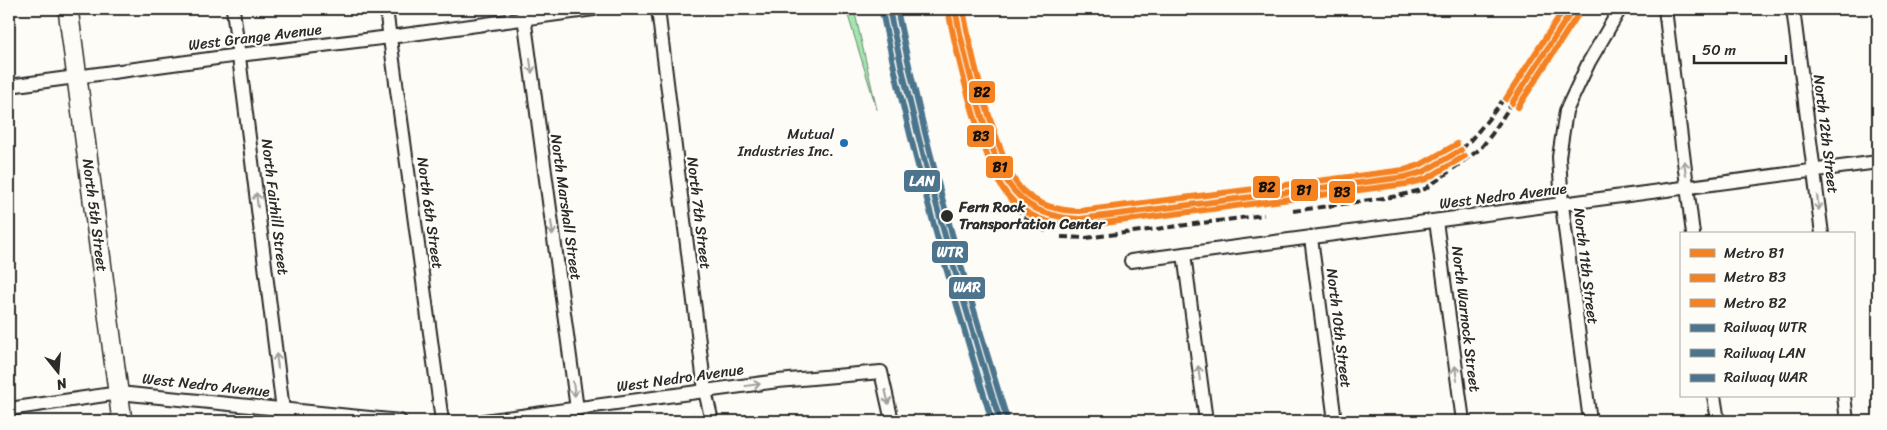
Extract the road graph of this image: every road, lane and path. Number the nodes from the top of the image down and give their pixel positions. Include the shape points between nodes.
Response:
1 (68, 9) edge
2 (233, 9) edge
3 (386, 9) edge
4 (594, 9) edge
5 (658, 9) edge
6 (1620, 9) edge
7 (1665, 9) edge
8 (1793, 9) edge
9 (523, 13) edge
10 (390, 38) junction
11 (239, 55) junction
12 (77, 76) junction
13 (9, 86) edge
14 (1878, 162) edge
15 (1814, 171) junction
16 (1687, 188) junction
17 (1562, 205) junction
18 (1436, 221) junction
19 (1693, 232) edge
20 (1822, 232) edge
21 (1311, 238) junction
22 (1184, 254) junction
23 (1131, 261) dead end
24 (705, 391) junction
25 (118, 392) junction
26 (1714, 398) edge
27 (1844, 398) edge
28 (577, 409) junction
29 (283, 410) junction
30 (11, 413) edge
31 (122, 421) edge
32 (400, 421) edge
33 (442, 421) edge
34 (484, 421) edge
35 (712, 421) edge
36 (892, 421) edge
37 (1206, 421) edge
38 (1335, 421) edge
39 (1463, 421) edge
40 (1590, 421) edge
41 (1718, 421) edge
42 (1847, 421) edge

1 - 12 street, North 5th Street
2 - 11 street, North Fairhill Street
3 - 10 street, North 6th Street
4 - 9 street, West Grange Avenue
5 - 24 street, North 7th Street
6 - 17 street, North 11th Street via 1589,62 1566,111 1559,157
16 -> 7 street
8 - 15 street, North 12th Street
9 - 10 street, West Grange Avenue
9 -> 28 street, North Marshall Street
10 - 11 street, West Grange Avenue
10 - 33 street, North 6th Street
11 - 12 street, West Grange Avenue
29 -> 11 street, North Fairhill Street
12 - 13 street, West Grange Avenue
12 - 25 street, North 5th Street
14 - 15 street, West Nedro Avenue
15 - 16 street, West Nedro Avenue
15 -> 20 street, North 12th Street
16 - 17 street, West Nedro Avenue
16 - 19 street
17 - 18 street, West Nedro Avenue
17 - 40 street, North 11th Street
18 - 21 street, West Nedro Avenue
39 -> 18 street, North Warnock Street
21 - 22 street, West Nedro Avenue
21 - 38 street, North 10th Street
22 - 23 street, West Nedro Avenue
37 -> 22 street
24 - 28 street, West Nedro Avenue
24 - 35 street, North 7th Street
24 -> 36 street, West Nedro Avenue via 881,372
25 - 29 street, West Nedro Avenue
25 - 30 street, West Nedro Avenue
25 - 31 street, North 5th Street
26 - 41 street
27 - 42 street
28 - 34 street, West Nedro Avenue
29 - 32 street, West Nedro Avenue

